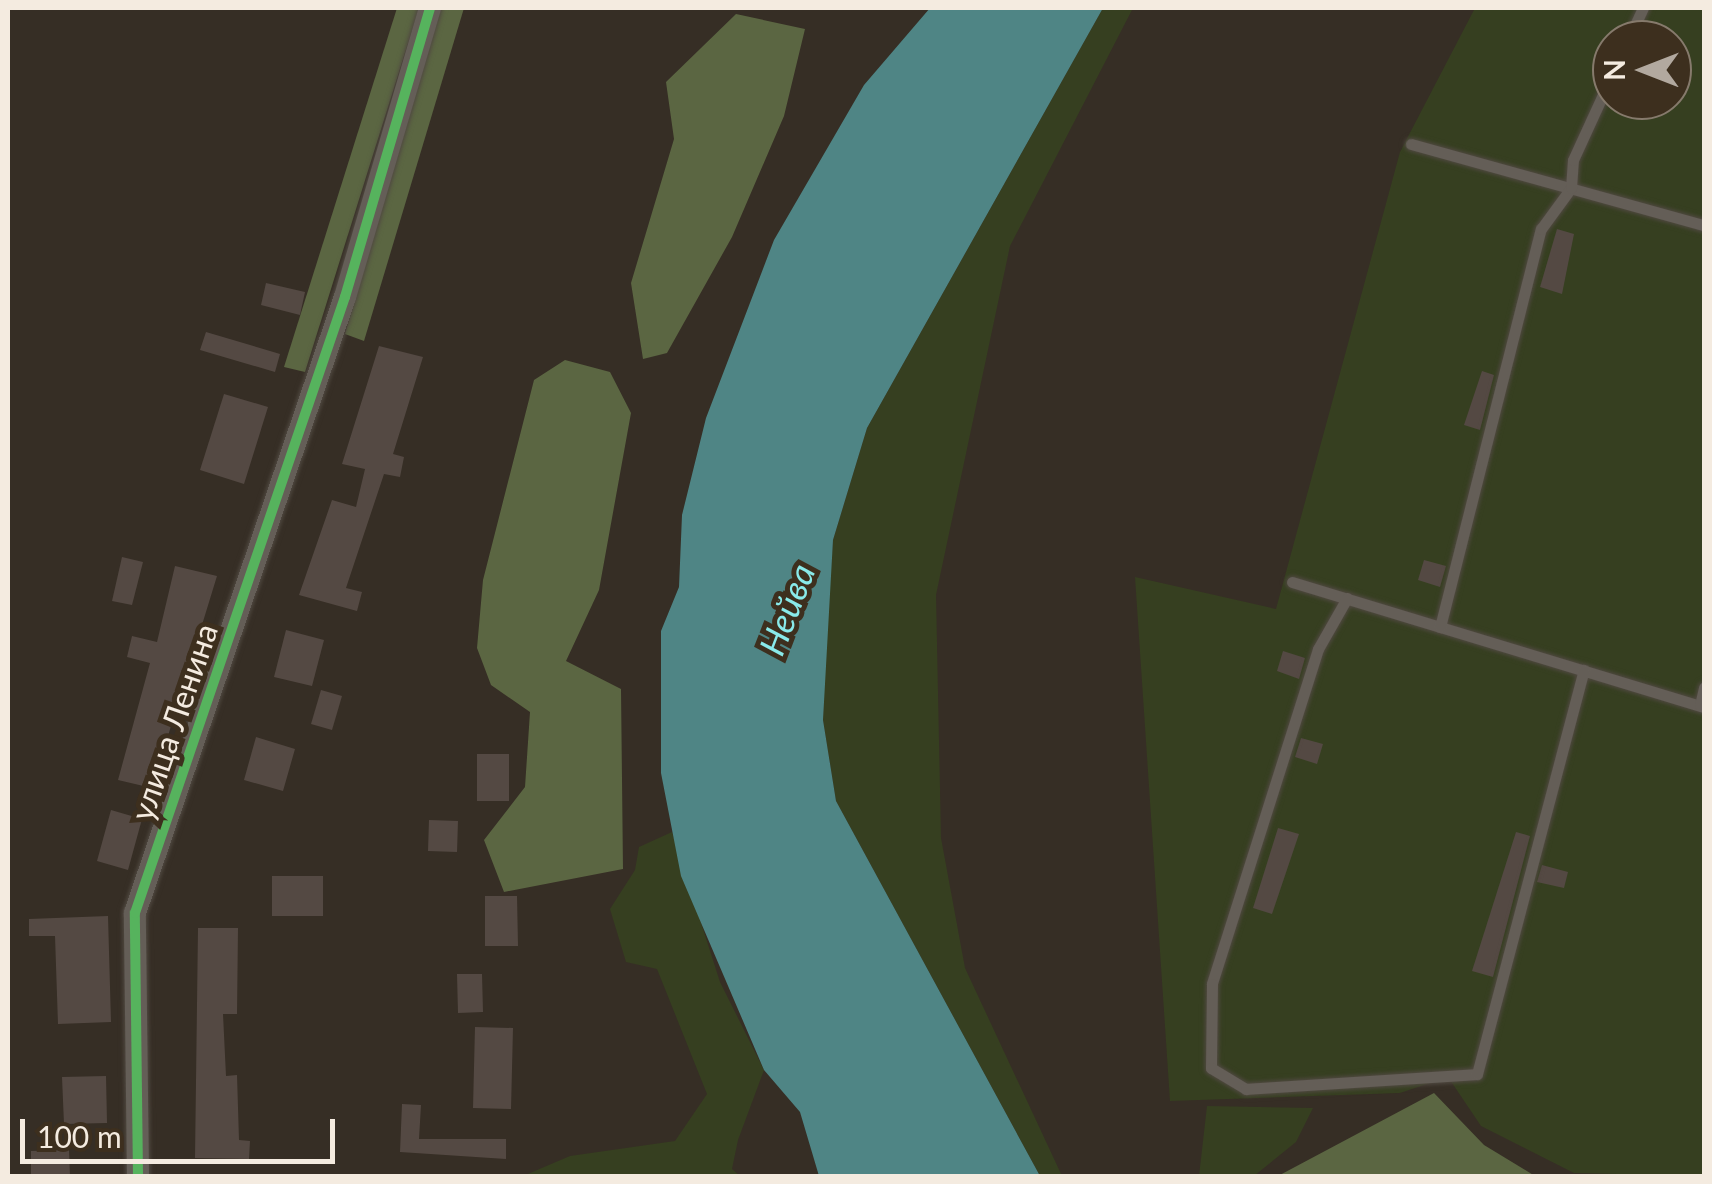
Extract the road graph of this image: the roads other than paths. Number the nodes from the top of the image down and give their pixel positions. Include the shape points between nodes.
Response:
1 (430, 8) edge
2 (1592, 118) edge
3 (1412, 144) dead end
4 (1571, 188) junction
5 (1704, 225) edge
6 (1292, 582) dead end
7 (1347, 598) junction
8 (1440, 627) junction
9 (1584, 670) junction
10 (1704, 687) edge
11 (1702, 706) edge
12 (138, 1176) edge

1 - 12 street, улица Ленина via 345,297 135,914
2 - 4 lane via 1573,160
3 - 4 lane
4 - 5 lane
4 - 8 lane via 1541,229
6 - 7 lane
7 - 8 lane
7 - 9 lane via 1318,649 1212,984 1210,1068 1246,1089 1477,1074
8 - 9 lane
9 - 11 lane
10 - 11 lane

